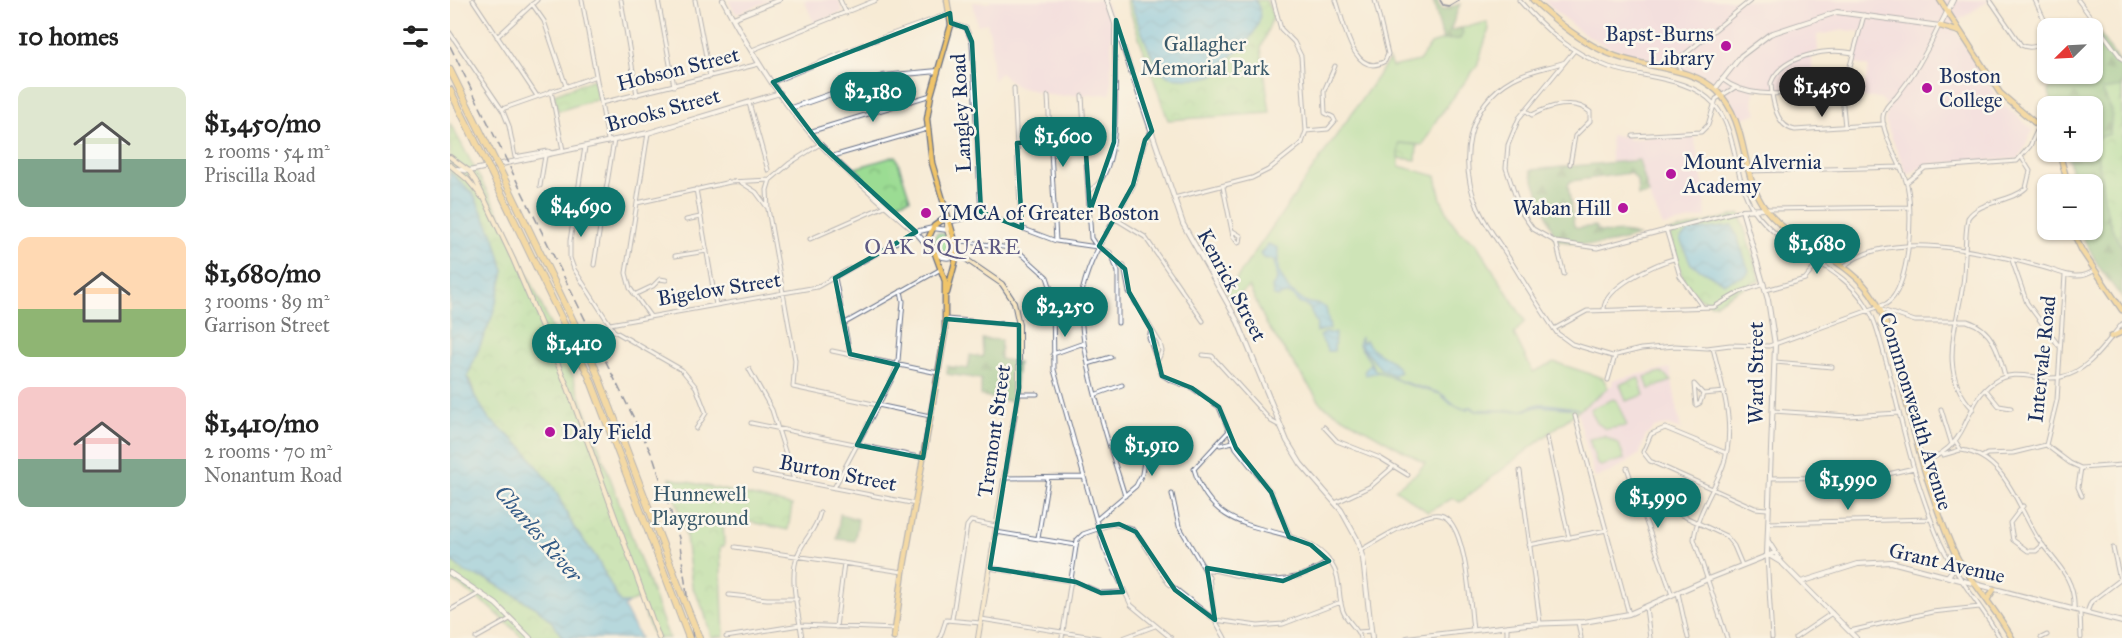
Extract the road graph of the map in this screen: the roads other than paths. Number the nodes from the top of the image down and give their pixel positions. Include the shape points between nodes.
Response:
1 (473, 0) edge
2 (537, 0) edge
3 (582, 0) edge
4 (621, 0) edge
5 (658, 0) edge
6 (695, 0) edge
7 (723, 0) edge
8 (779, 0) edge
9 (840, 0) edge
10 (876, 0) edge
11 (947, 0) edge
12 (1107, 0) edge
13 (1273, 0) edge
14 (1336, 0) edge
15 (1376, 0) edge
16 (1519, 0) edge
17 (1533, 0) edge
18 (1940, 0) edge
19 (1953, 0) edge
20 (1990, 0) edge
21 (2035, 0) edge
22 (2078, 0) edge
23 (1750, 1) edge
24 (532, 4) junction
25 (1947, 11) junction
26 (846, 13) junction
27 (950, 13) junction
28 (1865, 14) junction
29 (733, 18) junction
30 (2043, 18) edge
31 (1116, 20) junction
32 (951, 23) junction
33 (1940, 26) junction
34 (1961, 32) junction
35 (450, 33) edge
36 (497, 37) junction
37 (2037, 46) edge
38 (752, 50) junction
39 (1574, 51) junction
40 (1853, 53) junction
41 (1679, 59) junction
42 (2122, 59) edge
43 (1565, 62) junction
44 (761, 63) junction
45 (1335, 66) dead end
46 (1665, 69) junction
47 (450, 70) edge
48 (938, 71) junction
49 (1680, 73) junction
50 (596, 76) junction
51 (710, 77) junction
52 (1722, 79) junction
53 (773, 82) junction
54 (566, 86) junction
55 (674, 86) junction
56 (1014, 88) dead end
57 (1736, 88) junction
58 (1715, 89) junction
59 (450, 90) edge
60 (551, 91) junction
61 (1843, 91) junction
62 (780, 93) junction
63 (1772, 94) junction
64 (1857, 94) dead end
65 (638, 95) junction
66 (931, 95) junction
67 (1721, 95) junction
68 (537, 96) junction
69 (1048, 96) dead end
70 (1082, 96) dead end
71 (602, 103) junction
72 (749, 103) junction
73 (1714, 104) junction
74 (791, 108) junction
75 (502, 109) junction
76 (1524, 110) junction
77 (1884, 124) junction
78 (2037, 124) edge
79 (1845, 127) junction
80 (927, 129) junction
81 (1152, 131) junction
82 (1306, 131) junction
83 (809, 132) junction
84 (2037, 132) edge
85 (648, 133) junction
86 (1633, 136) dead end
87 (614, 139) junction
88 (1084, 139) junction
89 (608, 140) junction
90 (1051, 141) junction
91 (1017, 143) junction
92 (820, 144) junction
93 (585, 145) junction
94 (563, 150) junction
95 (553, 153) junction
96 (545, 156) junction
97 (833, 156) junction
98 (450, 157) edge
99 (2022, 158) junction
100 (1570, 164) dead end
101 (450, 165) edge
102 (1901, 167) junction
103 (457, 169) junction
104 (768, 170) dead end
105 (469, 171) junction
106 (1748, 171) junction
107 (771, 180) junction
108 (1907, 182) junction
109 (742, 183) junction
110 (540, 186) dead end
111 (1223, 187) junction
112 (696, 189) junction
113 (1088, 191) junction
114 (1174, 198) junction
115 (637, 203) junction
116 (885, 206) junction
117 (1909, 207) junction
118 (768, 209) junction
119 (1753, 209) junction
120 (1766, 209) junction
121 (1742, 210) junction
122 (490, 211) junction
123 (981, 214) junction
124 (700, 217) junction
125 (1114, 218) junction
126 (686, 220) dead end
127 (948, 220) junction
128 (933, 228) junction
129 (1021, 228) junction
130 (1666, 229) junction
131 (947, 230) junction
132 (1233, 231) dead end
133 (915, 232) junction
134 (810, 239) dead end
135 (956, 240) junction
136 (2078, 240) edge
137 (1056, 241) junction
138 (1556, 242) junction
139 (1097, 247) junction
140 (1908, 247) junction
141 (932, 250) junction
142 (706, 251) junction
143 (1965, 251) junction
144 (958, 254) junction
145 (675, 256) dead end
146 (1674, 259) junction
147 (2012, 260) junction
148 (1116, 262) junction
149 (1818, 263) junction
150 (594, 265) dead end
151 (1843, 267) junction
152 (941, 269) junction
153 (953, 269) junction
154 (2095, 270) junction
155 (1564, 274) dead end
156 (2066, 275) junction
157 (836, 278) junction
158 (666, 280) dead end
159 (1764, 284) junction
160 (1766, 290) junction
161 (901, 291) junction
162 (783, 294) junction
163 (634, 295) junction
164 (946, 299) junction
165 (2119, 302) edge
166 (716, 305) junction
167 (1701, 306) junction
168 (1878, 307) junction
169 (1604, 310) junction
170 (1869, 310) junction
171 (2122, 310) edge
172 (650, 316) junction
173 (1898, 318) junction
174 (946, 320) junction
175 (1203, 321) dead end
176 (1954, 321) junction
177 (845, 323) junction
178 (1118, 323) dead end
179 (610, 324) junction
180 (2122, 324) edge
181 (1019, 325) junction
182 (1554, 329) junction
183 (1151, 330) junction
184 (2122, 332) edge
185 (1889, 336) junction
186 (2111, 337) junction
187 (1084, 343) junction
188 (1775, 345) junction
189 (2059, 346) junction
190 (1713, 348) junction
191 (832, 351) dead end
192 (850, 354) junction
193 (1053, 354) junction
194 (1203, 355) dead end
195 (1615, 356) junction
196 (1111, 357) dead end
197 (1157, 360) junction
198 (1774, 362) junction
199 (1088, 364) junction
200 (897, 365) junction
201 (1832, 367) dead end
202 (748, 369) dead end
203 (939, 373) junction
204 (2005, 376) junction
205 (2059, 378) junction
206 (1608, 380) dead end
207 (1122, 385) dead end
208 (1986, 390) junction
209 (1725, 392) junction
210 (1096, 393) junction
211 (1018, 394) junction
212 (1037, 394) dead end
213 (1703, 394) junction
214 (879, 406) junction
215 (2011, 408) dead end
216 (1972, 409) junction
217 (1941, 410) dead end
218 (1772, 411) junction
219 (1899, 412) junction
220 (932, 416) junction
221 (1575, 416) dead end
222 (751, 423) dead end
223 (1280, 426) junction
224 (1324, 427) dead end
225 (778, 428) junction
226 (696, 429) dead end
227 (1228, 432) junction
228 (1547, 438) dead end
229 (1147, 442) dead end
230 (1233, 442) junction
231 (1954, 443) junction
232 (2046, 444) junction
233 (857, 445) junction
234 (1218, 446) junction
235 (1961, 450) junction
236 (1726, 453) junction
237 (1941, 455) junction
238 (1982, 457) junction
239 (923, 458) junction
240 (1922, 462) junction
241 (2122, 465) edge
242 (1393, 467) junction
243 (1627, 468) dead end
244 (1914, 468) junction
245 (2081, 468) junction
246 (1520, 471) dead end
247 (754, 472) dead end
248 (1408, 475) dead end
249 (1084, 477) junction
250 (1004, 478) junction
251 (1048, 478) junction
252 (1769, 478) junction
253 (794, 480) junction
254 (834, 488) junction
255 (1713, 489) junction
256 (1172, 494) dead end
257 (1125, 496) junction
258 (2082, 496) dead end
259 (1639, 500) junction
260 (1335, 503) junction
261 (916, 504) junction
262 (2023, 506) junction
263 (1767, 509) junction
264 (820, 513) dead end
265 (1931, 519) junction
266 (1096, 520) junction
267 (1698, 523) junction
268 (1767, 523) junction
269 (996, 526) junction
270 (1098, 527) junction
271 (1286, 529) junction
272 (1607, 530) junction
273 (996, 532) junction
274 (1280, 536) junction
275 (1038, 538) junction
276 (1291, 538) junction
277 (1569, 538) junction
278 (1768, 540) junction
279 (1076, 545) junction
280 (1529, 545) junction
281 (2043, 545) junction
282 (735, 547) dead end
283 (2113, 548) dead end
284 (1361, 550) junction
285 (1774, 553) junction
286 (797, 556) junction
287 (1767, 556) junction
288 (1329, 561) junction
289 (844, 563) junction
290 (1782, 563) junction
291 (1742, 566) junction
292 (990, 568) junction
293 (1954, 568) junction
294 (1206, 570) junction
295 (903, 572) junction
296 (450, 573) edge
297 (1948, 577) junction
298 (1707, 579) junction
299 (1962, 580) junction
300 (1071, 581) junction
301 (1801, 582) junction
302 (1976, 584) junction
303 (1994, 589) junction
304 (1123, 591) junction
305 (1678, 592) junction
306 (480, 593) junction
307 (729, 595) dead end
308 (1672, 595) junction
309 (797, 598) junction
310 (1987, 600) junction
311 (1341, 602) junction
312 (1980, 607) junction
313 (1646, 608) junction
314 (2074, 609) junction
315 (450, 610) edge
316 (2080, 611) junction
317 (2087, 612) junction
318 (1832, 613) junction
319 (1629, 614) junction
320 (1142, 616) junction
321 (512, 618) junction
322 (952, 619) junction
323 (1215, 620) junction
324 (981, 621) junction
325 (1578, 622) junction
326 (2122, 622) edge
327 (1540, 623) junction
328 (800, 625) junction
329 (1142, 625) junction
330 (1155, 626) junction
331 (1507, 626) junction
332 (836, 627) junction
333 (895, 629) junction
334 (1473, 630) junction
335 (1371, 631) junction
336 (1849, 631) junction
337 (1359, 632) junction
338 (1062, 633) junction
339 (2047, 634) dead end
340 (689, 637) edge
341 (726, 637) edge
342 (476, 638) edge
343 (530, 638) edge
344 (660, 638) edge
345 (699, 638) edge
346 (802, 638) edge
347 (894, 638) edge
348 (940, 638) edge
349 (978, 638) edge
350 (1062, 638) edge
351 (1099, 638) edge
352 (1123, 638) edge
353 (1171, 638) edge
354 (1225, 638) edge
355 (1360, 638) edge
356 (1372, 638) edge
357 (1407, 638) edge
358 (1508, 638) edge
359 (1581, 638) edge
360 (1650, 638) edge
361 (1688, 638) edge
362 (1727, 638) edge
363 (1772, 638) edge
364 (1796, 638) edge
365 (1856, 638) edge
366 (2000, 638) edge
367 (2012, 638) edge
368 (2041, 638) edge
369 (2081, 638) edge

1 - 36 street
2 - 24 street
3 - 50 street
4 - 65 street
5 - 55 street
6 - 51 street
7 - 29 street
8 - 29 street
9 - 26 street
10 - 26 street
11 - 27 main road
12 - 31 street, Kenrick Street
13 - 82 street via 1281,29 1301,56
14 - 15 street via 1351,47 1364,60 1377,64 1385,62 1388,53
16 - 39 street
17 - 46 main road, Commonwealth Avenue via 1570,32 1598,49
18 - 25 main road
19 - 25 street
20 - 37 street via 2021,45
21 - 30 street
22 - 42 street
23 - 41 street
24 - 36 street
24 - 54 street via 543,18
25 - 33 street
25 - 34 main road
26 - 38 street
27 - 32 main road
27 - 53 street
28 - 33 street
28 - 40 street
28 - 52 street via 1840,11 1774,32 1745,52
29 - 38 street
31 - 81 street, Kenrick Street
31 - 113 street via 1114,142 1098,185
32 - 48 main road
32 - 123 street, Langley Road via 966,28 972,42
33 - 34 main road
33 - 77 street via 1917,69 1885,110
34 - 78 main road via 2001,94
35 - 75 street
36 - 68 street
38 - 44 street
39 - 43 street
39 - 73 street via 1615,69 1696,90
40 - 61 street
40 - 63 street via 1810,55 1790,62 1773,76
41 - 46 street via 1671,57
41 - 49 street
43 - 76 street
43 - 182 street via 1524,74 1503,86 1484,105 1470,132 1467,160 1479,210
44 - 51 street, Hobson Street
44 - 53 street
45 - 82 street via 1323,91 1325,113 1335,121 1328,129
46 - 49 main road, Commonwealth Avenue
47 - 345 highway, bridge via 594,365
48 - 66 main road
48 - 74 street via 883,75
49 - 58 main road, Commonwealth Avenue
50 - 54 street
50 - 71 street
51 - 55 street, Hobson Street
52 - 57 street
52 - 58 street
53 - 62 street
54 - 60 street
55 - 65 street, Hobson Street
56 - 91 street
57 - 63 street
57 - 67 street
58 - 67 main road, Commonwealth Avenue
59 - 340 highway via 589,376
60 - 68 street
60 - 94 street
61 - 63 street
61 - 64 street
61 - 79 street
62 - 72 street, Brooks Street
62 - 74 street
63 - 79 street via 1781,122 1789,128
65 - 71 street, Hobson Street
66 - 80 main road
66 - 83 street
67 - 73 street
67 - 106 main road, Commonwealth Avenue via 1738,127
68 - 75 street
69 - 90 street
70 - 88 street
71 - 89 street
72 - 85 street, Brooks Street
72 - 104 street
73 - 86 street via 1708,125 1701,132
73 - 119 street, Commonwealth Avenue via 1727,128 1739,178
74 - 83 street
75 - 95 street, Brooks Street via 515,157
76 - 100 street via 1532,115 1568,104 1590,112 1590,121 1575,136
76 - 138 street via 1511,130 1506,168 1528,223
77 - 79 street
77 - 102 street
80 - 97 street
80 - 127 main road
81 - 114 street, Kenrick Street
81 - 125 street via 1144,140 1133,185
82 - 111 street via 1302,143 1268,170
83 - 92 street
84 - 99 street
85 - 87 street, Brooks Street
85 - 115 street, Bigelow Street
87 - 89 street, Brooks Street
87 - 150 street
88 - 90 street
88 - 113 street
89 - 93 street, Brooks Street
90 - 91 street
90 - 137 street
91 - 129 street
92 - 97 street
92 - 107 street via 790,162
93 - 94 street, Brooks Street
93 - 179 street via 569,252 574,269
94 - 95 street, Brooks Street
95 - 96 street, Brooks Street
96 - 105 street, Brooks Street
96 - 110 street
97 - 116 street
98 - 105 main road
99 - 108 street via 2014,162 1925,168
99 - 143 street via 2030,171 2026,188 1969,215
101 - 103 main road
102 - 106 street
102 - 108 street
103 - 105 street, Brooks Street
103 - 122 main road
105 - 122 main road
106 - 120 main road, Commonwealth Avenue
107 - 109 street
107 - 118 street
108 - 117 street
109 - 112 street
109 - 118 street via 756,192
111 - 114 street
111 - 132 street
112 - 115 street
112 - 124 street
113 - 139 street via 1092,238
114 - 223 street, Kenrick Street via 1188,234 1242,330
115 - 163 street, Bigelow Street via 626,269
116 - 133 street
116 - 134 street
117 - 120 street
117 - 140 street
118 - 162 street
119 - 120 street
119 - 121 street
119 - 149 street, Commonwealth Avenue via 1777,237
120 - 151 main road, Commonwealth Avenue via 1785,231
121 - 130 street
121 - 159 street, Ward Street
122 - 344 main road via 572,399
123 - 127 street
123 - 129 street
124 - 126 street
124 - 142 street
125 - 139 street
125 - 175 street via 1145,237
127 - 128 main road
127 - 131 main road
127 - 135 main road
128 - 131 street
128 - 133 street, Bigelow Street
128 - 141 main road via 929,237
129 - 137 street
130 - 138 street via 1608,247
130 - 146 street
131 - 135 street
131 - 144 main road
133 - 141 street
133 - 157 street, Bigelow Street
135 - 144 main road
135 - 193 street via 1016,249 1044,273 1053,291
136 - 154 main road
137 - 139 street
138 - 155 street
139 - 148 street via 1110,252
139 - 187 street via 1083,287
140 - 143 street
140 - 151 street via 1876,249
140 - 168 street via 1903,277 1888,303
141 - 144 street via 944,259
141 - 152 main road
142 - 145 street
142 - 166 street
143 - 147 street
143 - 176 street via 1963,284
144 - 153 main road
144 - 181 main road, Tremont Street via 1004,287 1016,306
146 - 167 street via 1682,281
146 - 169 street via 1618,286 1606,298
147 - 156 street
147 - 189 street via 2027,303
148 - 178 street
148 - 183 street via 1124,266 1129,292
149 - 160 street via 1805,279
149 - 170 street, Commonwealth Avenue via 1853,288
151 - 168 main road, Commonwealth Avenue via 1864,285
152 - 153 main road via 947,273
152 - 161 street
152 - 164 main road
153 - 164 main road
154 - 156 street via 2083,276
154 - 165 main road
156 - 189 street, Intervale Road
157 - 162 street, Bigelow Street via 818,287
157 - 177 street
158 - 163 street via 660,279
159 - 160 street, Ward Street
159 - 167 street via 1714,307
160 - 188 street, Ward Street
161 - 177 street
161 - 200 street
162 - 166 street, Bigelow Street
162 - 214 street via 796,364 793,387
163 - 172 street, Bigelow Street
164 - 174 main road
165 - 171 main road
166 - 172 street, Bigelow Street
167 - 169 street
168 - 170 street
168 - 173 street
168 - 185 main road, Commonwealth Avenue
169 - 182 street via 1581,312
170 - 188 street
170 - 219 street, Commonwealth Avenue
172 - 179 street
173 - 176 street via 1929,323
173 - 185 street via 1888,322
174 - 181 street
174 - 203 main road
176 - 204 street via 1971,322 1987,333
176 - 216 street via 1953,365 1963,397
177 - 192 street
179 - 226 street via 621,336 659,355 689,378 704,402 706,413
180 - 186 street
181 - 211 main road, Tremont Street
182 - 195 street via 1572,344
183 - 197 street via 1149,338
183 - 197 street via 1162,351
184 - 186 main road
185 - 240 main road, Commonwealth Avenue
186 - 205 street via 2087,363
187 - 193 street
187 - 199 street
188 - 190 street
188 - 198 street, Ward Street
189 - 205 street, Intervale Road
190 - 195 street via 1675,346
190 - 209 street
191 - 192 street
192 - 200 street
193 - 249 street
194 - 223 street via 1212,356
195 - 206 street
196 - 199 street
197 - 227 street via 1164,377 1192,388 1219,407
198 - 201 street
198 - 218 street, Ward Street
199 - 210 street
200 - 203 street
200 - 214 street
202 - 225 street via 767,398
203 - 220 main road
204 - 205 street
204 - 208 street
205 - 232 street, Intervale Road
207 - 210 street
208 - 215 street via 1999,406
208 - 216 street
209 - 213 street
209 - 236 street via 1729,408
210 - 257 street
211 - 212 street
211 - 250 main road, Tremont Street
213 - 213 street via 1697,384 1694,384 1696,405
214 - 220 street
214 - 233 street
216 - 231 street
217 - 231 street
218 - 219 street via 1848,416
218 - 252 street, Ward Street
219 - 244 street, Commonwealth Avenue
220 - 239 main road
221 - 272 street
222 - 225 street
223 - 260 street, Kenrick Street via 1301,464
224 - 242 street via 1337,441
225 - 233 street
225 - 253 street
227 - 230 street
227 - 234 street
228 - 277 street
229 - 257 street via 1142,474
230 - 234 street
230 - 271 street via 1271,492
231 - 235 street
231 - 237 street
232 - 238 street
232 - 245 street
233 - 239 street
233 - 254 street
234 - 274 street via 1194,469 1212,503 1250,528
235 - 237 street
235 - 238 street
236 - 255 street
236 - 255 street via 1666,428 1653,433 1643,451 1650,461
237 - 240 street
238 - 262 street via 2009,484
239 - 261 main road
240 - 302 main road, Commonwealth Avenue via 1950,542
241 - 245 street
242 - 248 street
242 - 260 street via 1371,486
243 - 259 street
244 - 252 street via 1875,477
244 - 265 street, Commonwealth Avenue
245 - 258 street via 2078,487
246 - 280 street
247 - 253 street, Burton Street
249 - 251 street
249 - 266 street
250 - 251 street
250 - 269 main road, Tremont Street
251 - 275 street
252 - 263 street, Ward Street
253 - 254 street, Burton Street
254 - 261 street, Burton Street
255 - 263 street via 1755,508
255 - 267 street
256 - 294 street via 1179,526
257 - 266 street
259 - 267 street via 1649,500
259 - 308 street
260 - 284 street, Kenrick Street via 1352,526
261 - 295 main road
262 - 281 street
262 - 281 street via 2011,520 2012,537 2028,551
263 - 268 street, Ward Street
264 - 286 street via 815,530
265 - 268 street
265 - 293 street, Commonwealth Avenue
266 - 270 street
267 - 291 street via 1729,538
267 - 298 street via 1695,547
268 - 278 street, Ward Street
269 - 273 main road, Tremont Street
269 - 322 street via 971,521 967,526
270 - 279 street via 1080,535
270 - 304 street
270 - 323 street via 1119,524 1136,532 1168,583
271 - 274 street
271 - 276 street
272 - 277 street
272 - 319 street
273 - 275 street
273 - 292 main road, Tremont Street
274 - 276 street
275 - 279 street
276 - 288 street via 1311,545
277 - 280 street
278 - 285 street, Ward Street
278 - 287 street, Ward Street
279 - 300 street
280 - 327 street
281 - 314 street via 2065,572
282 - 286 street
283 - 317 street via 2120,580 2093,601
284 - 334 street via 1423,518 1444,516 1454,525 1460,540
284 - 335 street, Kenrick Street
285 - 287 street
285 - 290 street, Ward Street
286 - 289 street
286 - 309 street
287 - 290 street, Ward Street
287 - 291 street
287 - 363 street
288 - 294 street via 1309,574 1283,581
288 - 311 street via 1338,578
289 - 295 street
289 - 332 street
290 - 301 street, Ward Street
291 - 298 street
292 - 300 street
292 - 324 main road, Tremont Street
293 - 297 street
293 - 299 street, Commonwealth Avenue
294 - 323 street
295 - 333 main road
296 - 306 street
297 - 299 street, Grant Avenue
297 - 301 street, Grant Avenue via 1872,561
298 - 305 street
298 - 362 street
299 - 302 street, Grant Avenue
299 - 312 street, Commonwealth Avenue
300 - 304 street via 1101,593
300 - 338 street
301 - 318 street, Ward Street
302 - 303 street, Grant Avenue
302 - 310 main road, Commonwealth Avenue
303 - 310 main road
303 - 314 street, Grant Avenue
304 - 320 street
305 - 308 street
305 - 361 street
306 - 315 street
306 - 321 street
307 - 309 street via 767,600
308 - 313 street
309 - 328 street
310 - 367 main road, Commonwealth Avenue
311 - 323 street via 1283,624 1258,626
311 - 337 street
312 - 336 street via 1932,612
312 - 366 street, Commonwealth Avenue
313 - 319 street
313 - 360 street
314 - 316 street, Grant Avenue
316 - 317 street, Grant Avenue
316 - 369 street
317 - 326 street, Grant Avenue
318 - 336 street, Ward Street
318 - 364 street
319 - 325 street
320 - 329 street
320 - 330 street
321 - 342 street
321 - 343 street
322 - 324 street
322 - 348 street via 943,623
323 - 354 street
324 - 338 street
324 - 349 main road, Tremont Street
325 - 327 street
325 - 359 street
327 - 331 street
328 - 332 street
328 - 341 street
328 - 346 street
329 - 330 street
329 - 352 street
330 - 353 street
331 - 334 street
331 - 358 street
332 - 333 street
333 - 347 main road
334 - 357 street
335 - 337 street
335 - 356 street, Kenrick Street
336 - 365 street, Ward Street
337 - 355 street
338 - 350 street
338 - 351 street
339 - 368 street

